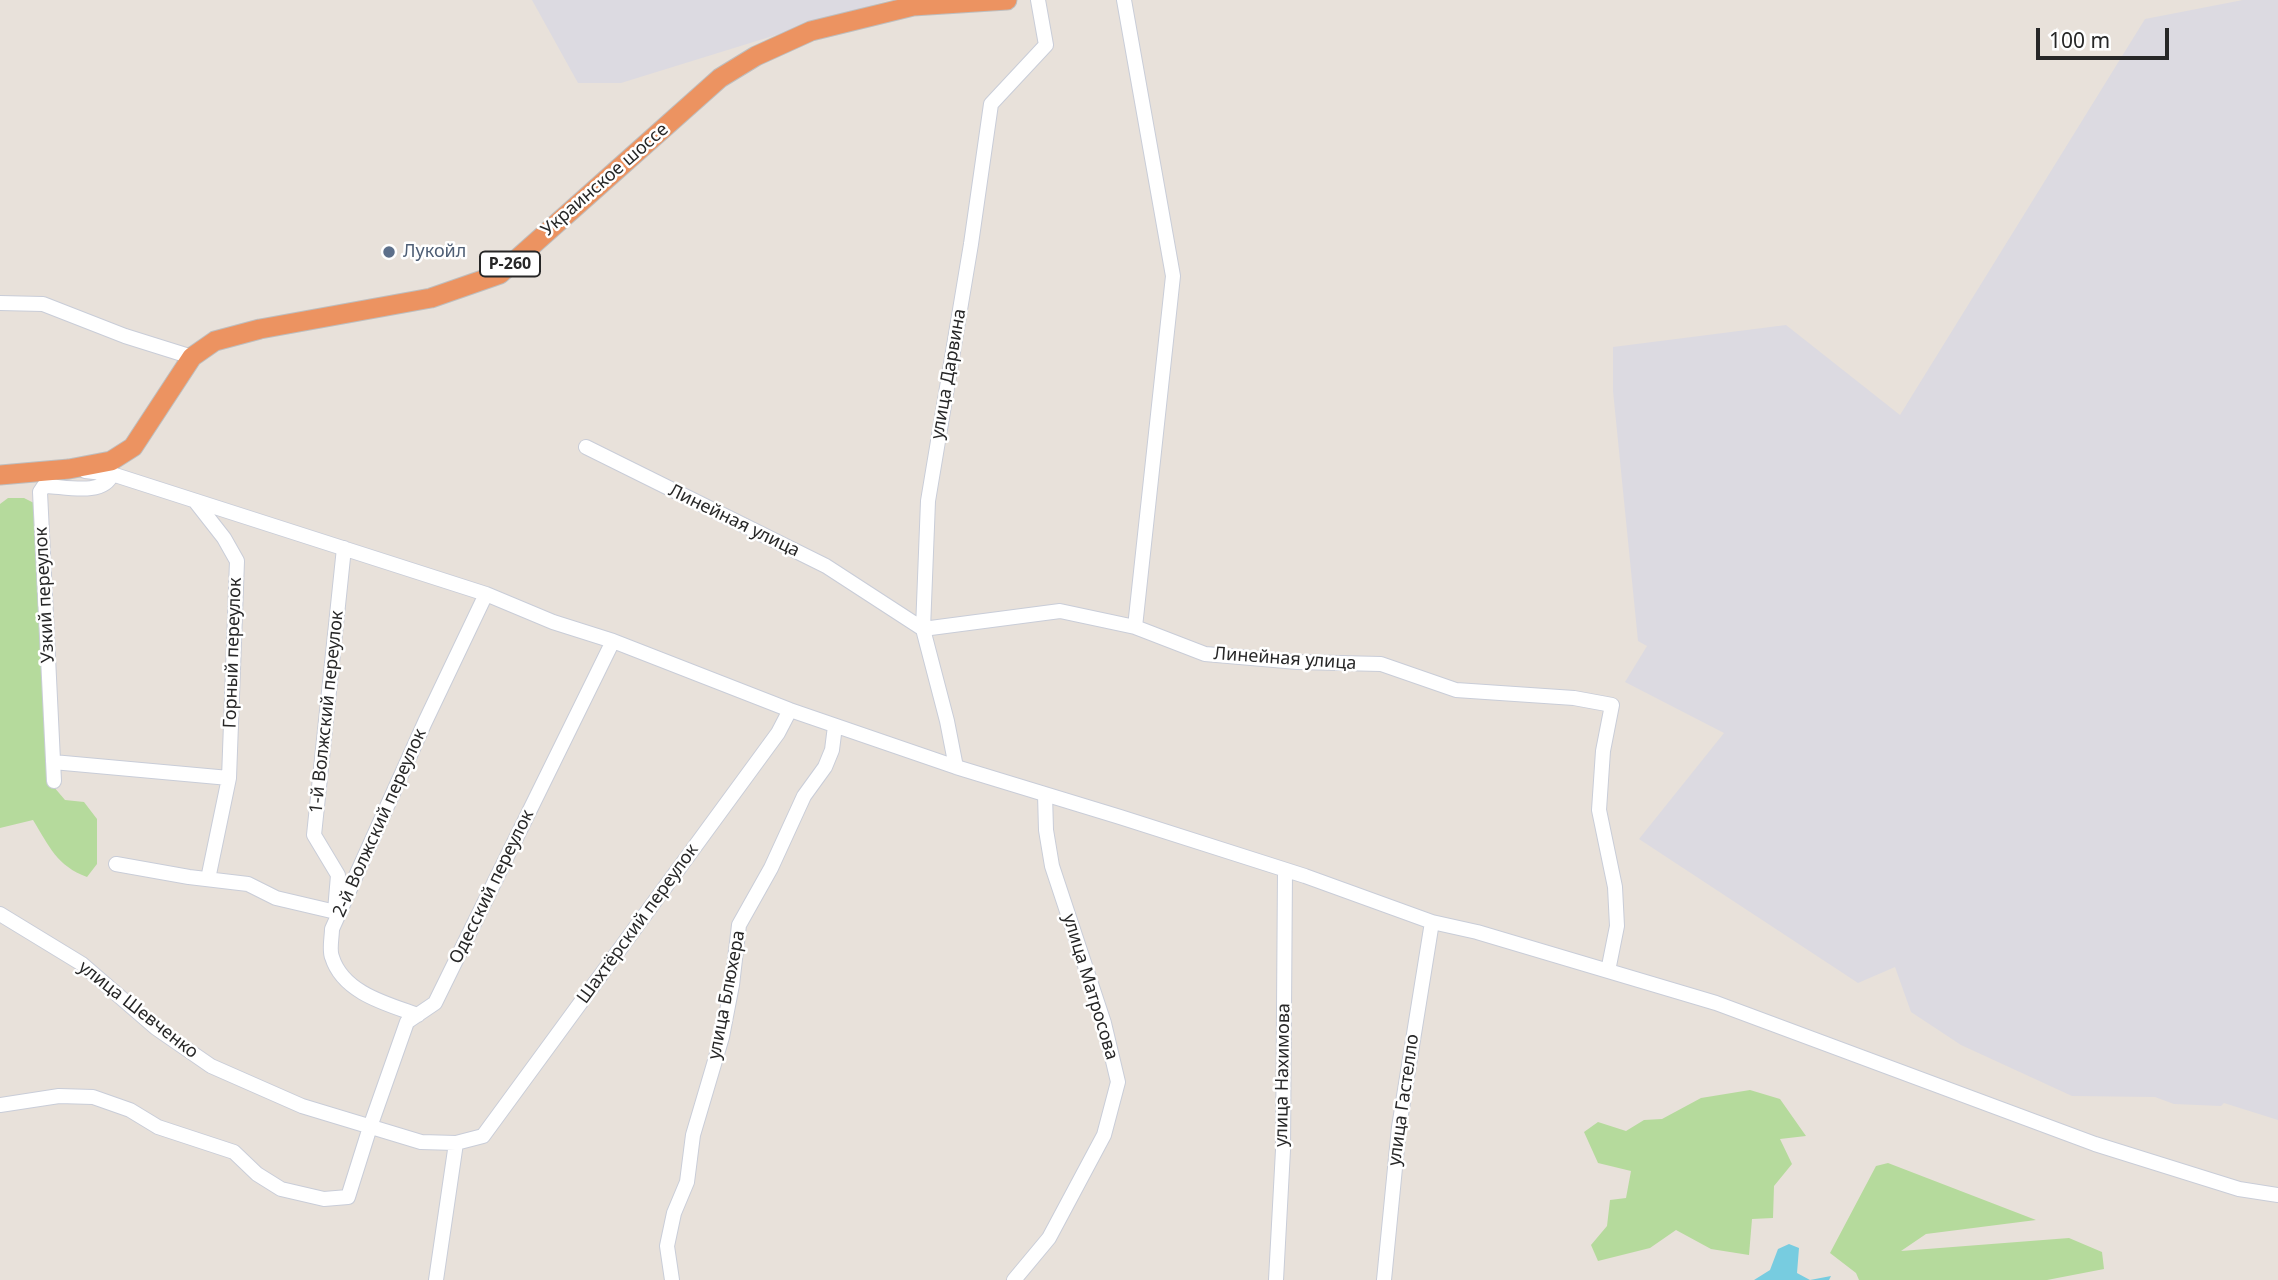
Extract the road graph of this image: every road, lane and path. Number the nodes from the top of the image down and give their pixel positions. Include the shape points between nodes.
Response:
1 (1007, 0) edge
2 (1038, 0) edge
3 (1124, 0) edge
4 (0, 303) edge
5 (192, 357) junction
6 (586, 447) dead end
7 (69, 469) junction
8 (112, 474) junction
9 (0, 475) edge
10 (195, 500) junction
11 (344, 548) junction
12 (486, 594) junction
13 (1135, 627) junction
14 (923, 629) junction
15 (613, 641) junction
16 (790, 710) junction
17 (835, 726) junction
18 (53, 762) junction
19 (956, 767) junction
20 (229, 778) junction
21 (54, 781) dead end
22 (1045, 794) junction
23 (116, 864) dead end
24 (1285, 870) junction
25 (208, 879) junction
26 (338, 912) junction
27 (0, 914) edge
28 (1432, 922) junction
29 (1608, 971) junction
30 (418, 1015) junction
31 (0, 1105) edge
32 (370, 1127) junction
33 (483, 1136) joint
34 (456, 1143) junction
35 (2278, 1195) edge
36 (436, 1280) edge
37 (672, 1280) edge
38 (1014, 1280) edge
39 (1276, 1280) edge
40 (1384, 1280) edge

1 - 5 highway, Украинское шоссе / Р-260 via 913,6 811,31 720,78 500,274 431,298 215,341
2 - 14 street, улица Дарвина via 1046,44 991,104 928,500
3 - 13 street via 1173,276
4 - 5 street via 43,304
5 - 7 highway, Украинское шоссе / Р-260 via 133,447 111,461
6 - 14 street, Линейная улица via 826,566
7 - 8 street
7 - 9 highway, Украинское шоссе / Р-260
8 - 10 street
8 - 18 street, Узкий переулок via 107,484 99,487 44,486 40,492
10 - 11 street
10 - 20 street, Горный переулок via 236,561
11 - 12 street
11 - 26 street, 1-й Волжский переулок via 314,835 338,874
12 - 15 street
12 - 26 street, 2-й Волжский переулок
13 - 14 street, Линейная улица via 1060,611
13 - 29 street, Линейная улица via 1205,654 1381,664 1456,690 1612,705 1598,810 1615,887 1617,926
14 - 19 street, улица Дарвина
15 - 16 street
15 - 30 street, Одесский переулок via 435,1003
16 - 17 street
16 - 33 street, Шахтёрский переулок via 778,733
17 - 19 street
17 - 37 street, улица Блюхера via 825,767 804,796 739,925 722,1037 693,1135 687,1182 669,1235
18 - 20 street
18 - 21 street, Узкий переулок
19 - 22 street
20 - 25 street, Горный переулок
22 - 24 street
22 - 38 street, улица Матросова via 1052,866 1104,1023 1118,1082 1104,1135 1049,1238
23 - 25 street
24 - 28 street
24 - 39 street, улица Нахимова via 1283,1150
25 - 26 street via 248,884 276,898
26 - 30 street, 2-й Волжский переулок via 331,957 345,979 371,999
27 - 32 street, улица Шевченко via 82,964 156,1028 211,1066 302,1106
28 - 29 street
28 - 40 street, улица Гастелло via 1399,1126
29 - 35 street via 1716,1003 2095,1144 2239,1189
30 - 32 street, Одесский переулок via 407,1022
31 - 32 street, Одесский переулок via 59,1096 93,1097 130,1110 158,1127 234,1152 281,1189 324,1199 348,1197
32 - 34 street, улица Шевченко via 421,1142
33 - 34 street, улица Шевченко
34 - 36 street

